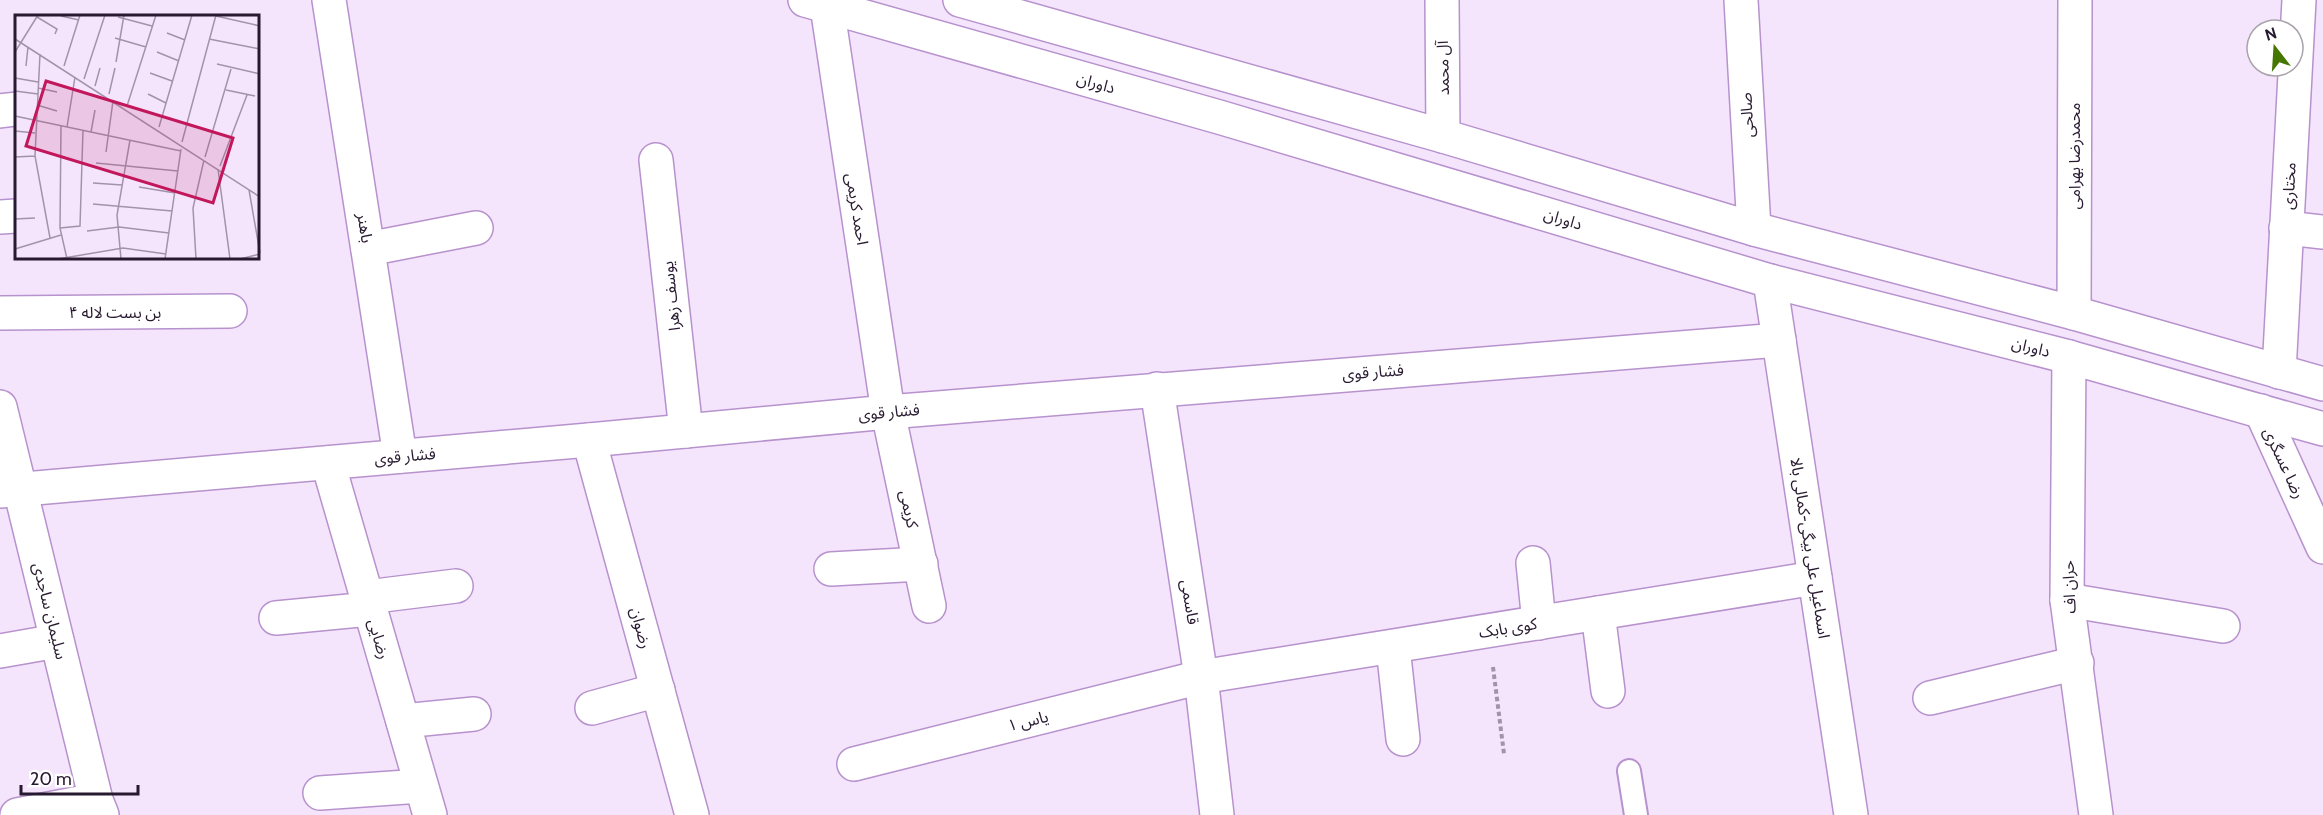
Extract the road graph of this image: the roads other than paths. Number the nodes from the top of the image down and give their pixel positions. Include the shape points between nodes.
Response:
1 (329, 0) edge
2 (960, 0) edge
3 (1442, 0) edge
4 (1741, 0) edge
5 (2075, 0) edge
6 (2307, 2) edge
7 (816, 3) edge
8 (1003, 6) edge
9 (1237, 78) junction
10 (15, 109) edge
11 (0, 111) edge
12 (1219, 117) junction
13 (1443, 136) junction
14 (656, 160) dead end
15 (15, 216) edge
16 (0, 217) edge
17 (476, 228) dead end
18 (2286, 228) junction
19 (1754, 229) junction
20 (2323, 232) edge
21 (368, 249) junction
22 (1770, 281) junction
23 (230, 311) dead end
24 (0, 313) edge
25 (2074, 313) junction
26 (1779, 340) junction
27 (2069, 357) junction
28 (2278, 372) junction
29 (2323, 384) edge
30 (1157, 389) junction
31 (0, 407) edge
32 (2261, 411) junction
33 (888, 412) junction
34 (2323, 429) edge
35 (686, 431) junction
36 (589, 440) junction
37 (400, 456) junction
38 (328, 463) junction
39 (10, 490) edge
40 (2323, 547) edge
41 (1533, 563) dead end
42 (921, 564) junction
43 (831, 569) dead end
44 (1815, 578) junction
45 (456, 586) dead end
46 (2067, 600) junction
47 (369, 603) junction
48 (929, 606) dead end
49 (1598, 613) junction
50 (276, 618) dead end
51 (1539, 623) junction
52 (2223, 627) dead end
53 (57, 641) junction
54 (1393, 646) junction
55 (0, 651) edge
56 (2077, 663) junction
57 (1201, 677) junction
58 (658, 690) junction
59 (1608, 692) dead end
60 (1930, 698) dead end
61 (592, 708) dead end
62 (474, 714) dead end
63 (403, 721) junction
64 (1403, 738) dead end
65 (854, 765) dead end
66 (1629, 771) dead end
67 (320, 793) dead end
68 (426, 800) edge
69 (99, 807) edge
70 (17, 815) edge
71 (692, 815) edge
72 (1216, 815) edge
73 (1636, 815) edge
74 (1851, 815) edge
75 (2096, 815) edge

1 - 21 street, باهنر
2 - 8 street
3 - 13 street, آل محمد
4 - 19 street, صالحی
5 - 25 street, محمدرضا بهرامی
6 - 18 street, مختاری
7 - 12 street, داوران
7 - 33 street, احمد کریمی
8 - 9 street
9 - 12 street
9 - 13 street
10 - 11 street
12 - 22 street, داوران
13 - 19 street
14 - 35 street, یوسف زهرا
15 - 16 street
17 - 21 street
18 - 20 street
18 - 28 street, مختاری
19 - 25 street
21 - 37 street, باهنر
22 - 26 street, اسماعیل علی بیگی-کمالی بالا
22 - 27 street, داوران
23 - 24 street, بن بست لاله ۴
25 - 28 street
26 - 30 street, فشار قوی
26 - 44 street, اسماعیل علی بیگی-کمالی بالا
27 - 32 street, داوران
27 - 46 street, حران اف
28 - 29 street
30 - 33 street, فشار قوی
30 - 57 street, قاسمی
31 - 39 street, سلیمان ساجدی
32 - 34 street, داوران
32 - 40 street, رضا عسگری
33 - 35 street, فشار قوی
33 - 42 street, کریمی
35 - 36 street, فشار قوی
36 - 37 street, فشار قوی
36 - 58 street, رضوان
37 - 38 street, فشار قوی
38 - 39 street, فشار قوی
38 - 47 street, رضایی
39 - 53 street, سلیمان ساجدی
41 - 51 street
42 - 43 street
42 - 48 street, کریمی
44 - 49 street, کوی بابک
44 - 74 street, اسماعیل علی بیگی-کمالی بالا
45 - 47 street
46 - 52 street
46 - 56 street, حران اف
47 - 50 street
47 - 63 street, رضایی
49 - 51 street, کوی بابک
49 - 59 street
51 - 54 street, کوی بابک
53 - 55 street
53 - 69 street, سلیمان ساجدی
54 - 57 street, کوی بابک
54 - 64 street
56 - 60 street
56 - 75 street, حران اف
57 - 65 street, یاس ۱
57 - 72 street, قاسمی
58 - 61 street
58 - 71 street, رضوان
62 - 63 street
63 - 68 street, رضایی
66 - 73 lane
67 - 68 street
69 - 70 street

